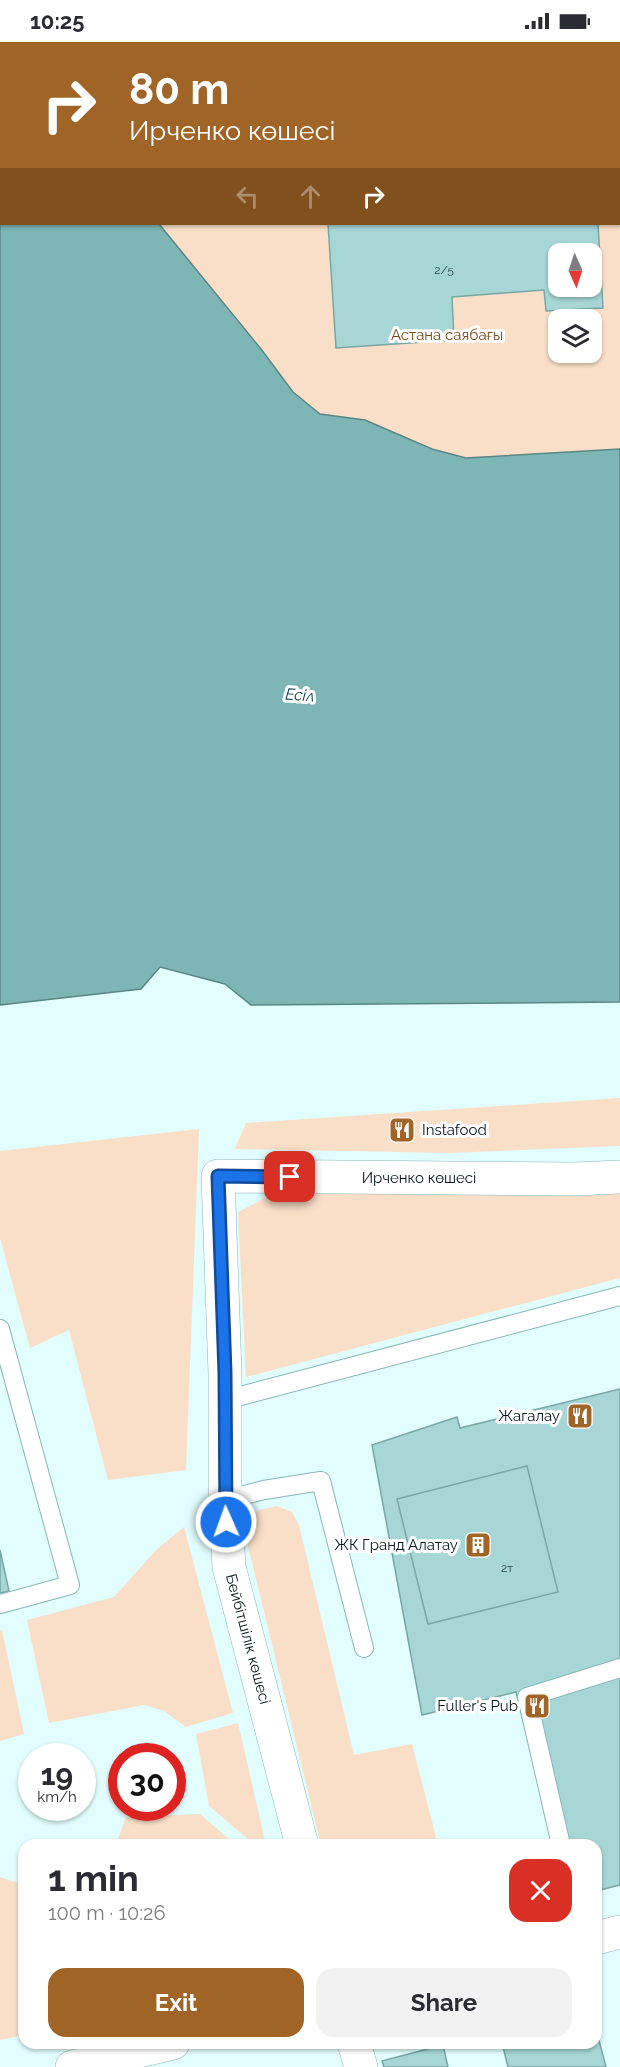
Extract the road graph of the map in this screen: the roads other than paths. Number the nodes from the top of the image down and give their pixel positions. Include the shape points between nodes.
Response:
1 (218, 1176) joint
2 (620, 1177) edge
3 (620, 1296) edge
4 (0, 1329) edge
5 (225, 1400) junction
6 (225, 1500) junction
7 (0, 1604) edge
8 (364, 1648) dead end
9 (620, 1668) edge
10 (300, 1839) edge
11 (560, 1839) edge
12 (620, 1932) edge
13 (602, 1936) edge
14 (148, 2049) edge
15 (356, 2049) edge
16 (72, 2067) edge
17 (361, 2067) edge

1 - 2 street, Ирченко көшесі
1 - 5 street, Бейбітшілік көшесі
3 - 5 lane
4 - 7 lane via 70,1585
5 - 6 street, Бейбітшілік көшесі
6 - 8 lane via 321,1481
6 - 10 street, Бейбітшілік көшесі via 229,1567
9 - 11 lane via 527,1697
12 - 13 street
14 - 16 street
15 - 17 street

